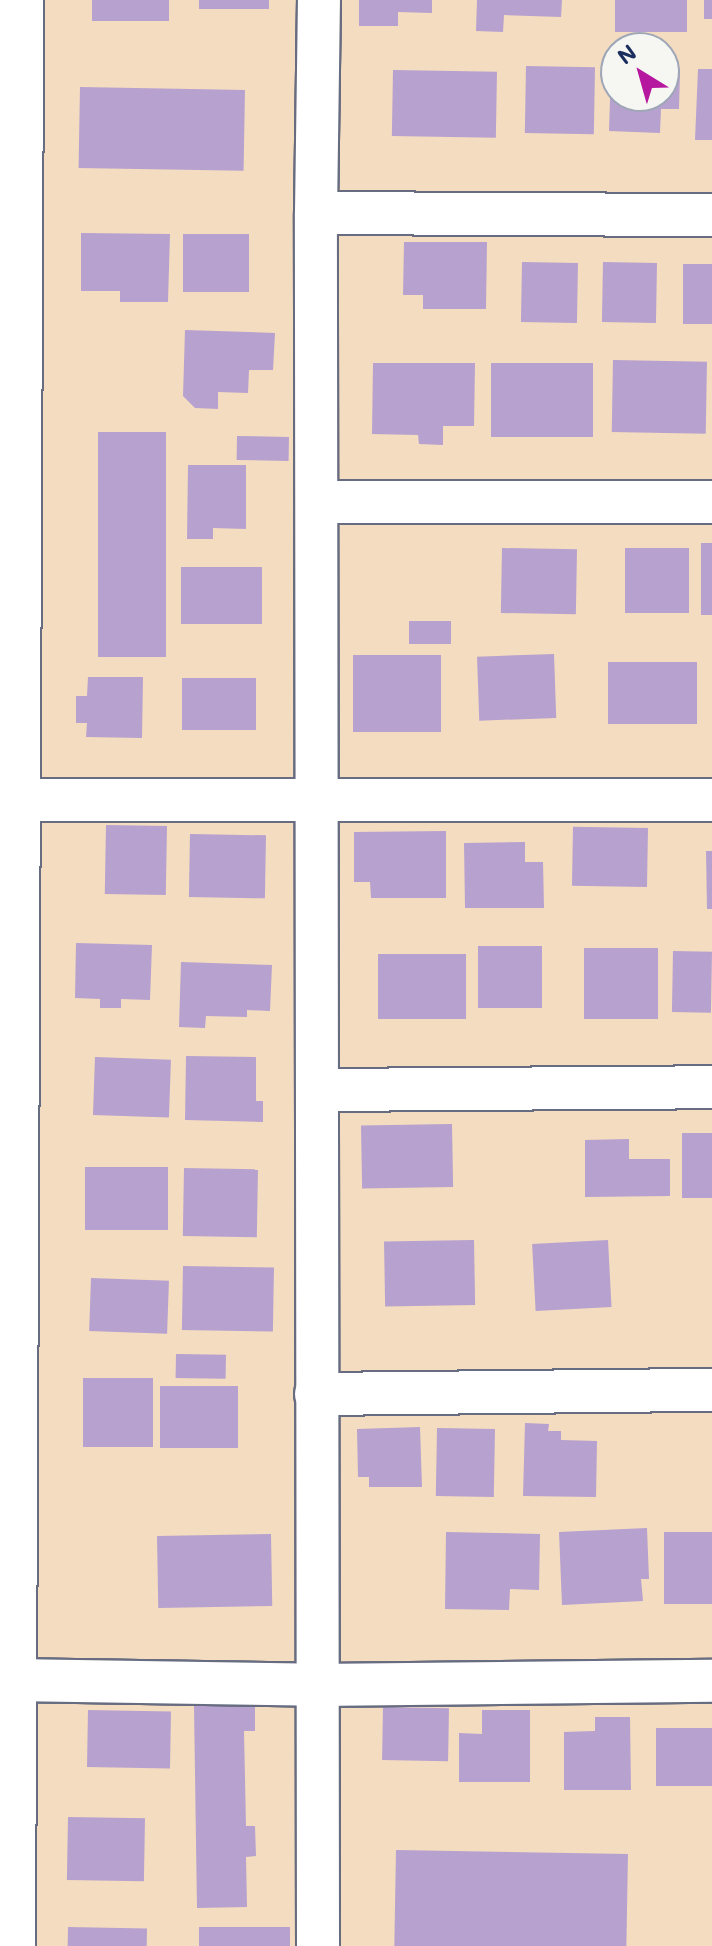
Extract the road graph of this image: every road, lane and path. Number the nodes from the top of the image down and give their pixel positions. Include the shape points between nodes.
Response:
1 (21, 0) edge
2 (319, 0) edge
3 (316, 213) junction
4 (712, 215) edge
5 (317, 502) junction
6 (712, 502) edge
7 (9, 800) edge
8 (316, 800) junction
9 (712, 800) edge
10 (712, 1087) edge
11 (318, 1090) junction
12 (6, 1314) edge
13 (712, 1390) edge
14 (316, 1394) junction
15 (12, 1680) junction
16 (712, 1681) edge
17 (316, 1685) junction
18 (13, 1946) edge
19 (318, 1946) edge

1 - 7 street
2 - 3 street
3 - 4 street
3 - 5 street
5 - 6 street
5 - 8 street
7 - 8 street
7 - 12 street
8 - 9 street
8 - 11 street
10 - 11 street
11 - 14 street
12 - 15 street
13 - 14 street
14 - 17 street
15 - 17 street
15 - 18 street
16 - 17 street
17 - 19 street

